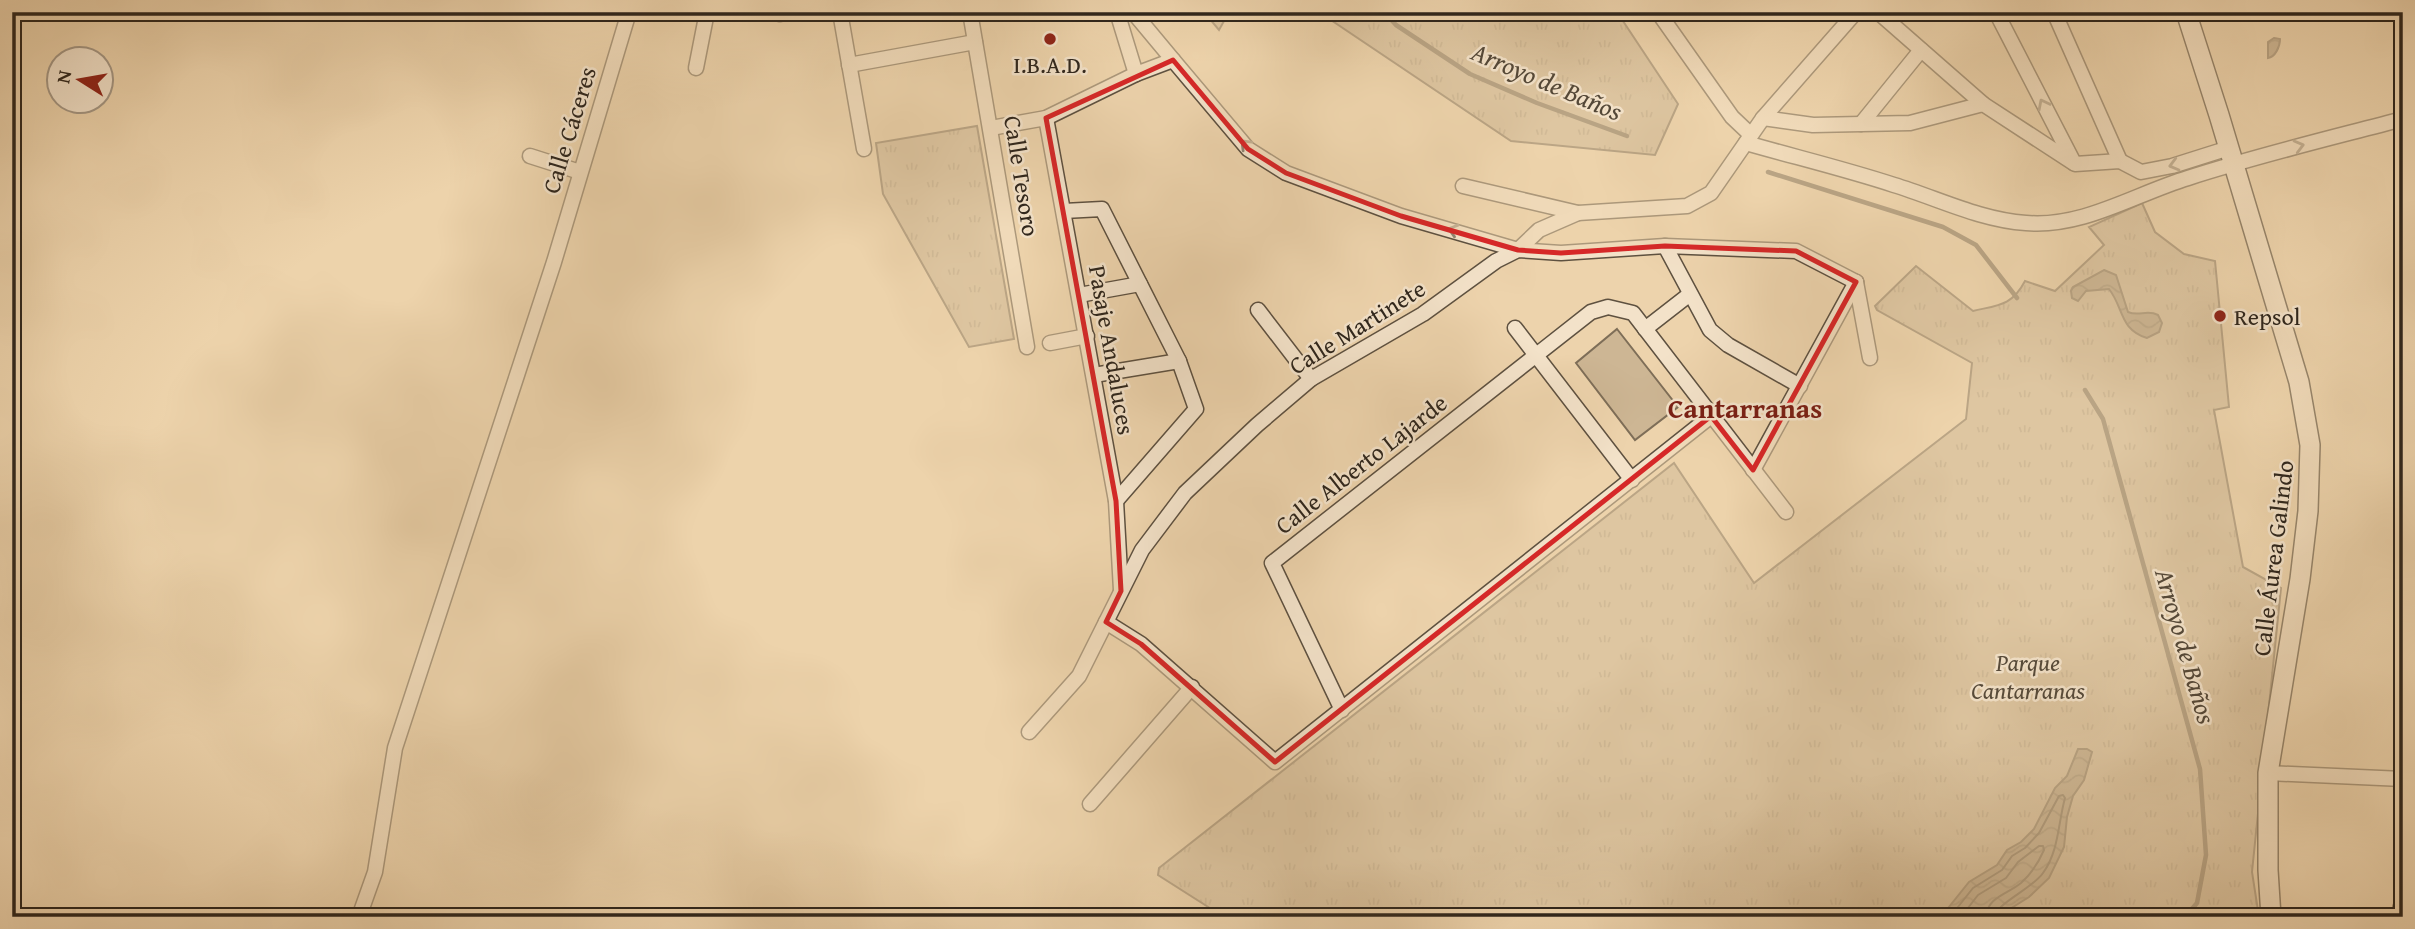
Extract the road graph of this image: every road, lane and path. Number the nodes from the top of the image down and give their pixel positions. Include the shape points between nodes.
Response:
1 (629, 12) edge
2 (707, 12) edge
3 (840, 12) edge
4 (970, 12) edge
5 (1118, 12) edge
6 (1133, 12) edge
7 (1658, 12) edge
8 (1856, 12) edge
9 (1878, 12) edge
10 (1996, 12) edge
11 (2054, 12) edge
12 (2186, 12) edge
13 (975, 41) junction
14 (1921, 50) junction
15 (1173, 60) junction
16 (849, 65) junction
17 (696, 68) dead end
18 (1136, 74) junction
19 (1983, 104) junction
20 (1046, 118) junction
21 (1763, 118) junction
22 (2403, 118) edge
23 (1861, 124) junction
24 (991, 128) junction
25 (1748, 139) junction
26 (864, 149) dead end
27 (530, 156) dead end
28 (2231, 156) junction
29 (2120, 161) junction
30 (2075, 164) junction
31 (580, 172) junction
32 (1463, 186) dead end
33 (1064, 211) junction
34 (1578, 213) junction
35 (1665, 246) junction
36 (1518, 250) junction
37 (1856, 282) junction
38 (1140, 284) junction
39 (1690, 294) junction
40 (1079, 295) junction
41 (1258, 310) dead end
42 (1515, 328) dead end
43 (1644, 329) junction
44 (1087, 336) junction
45 (1049, 344) dead end
46 (1027, 347) dead end
47 (1536, 356) junction
48 (1870, 358) dead end
49 (1179, 360) junction
50 (1094, 374) junction
51 (1311, 379) junction
52 (1800, 386) junction
53 (1711, 416) junction
54 (1753, 470) junction
55 (1632, 480) junction
56 (1116, 501) junction
57 (1786, 512) dead end
58 (1121, 592) junction
59 (1106, 622) junction
60 (1192, 687) junction
61 (1342, 710) junction
62 (1029, 732) dead end
63 (2268, 774) junction
64 (2403, 779) edge
65 (1090, 804) dead end
66 (2403, 908) edge
67 (359, 917) edge
68 (2271, 917) edge
69 (2403, 917) edge

1 - 31 street, Calle Cáceres
2 - 17 street
3 - 16 street
4 - 13 street, Calle Tesoro
5 - 18 street
6 - 15 street
7 - 25 street
8 - 21 street
9 - 14 street
30 -> 10 street
11 - 29 street
12 - 28 street, Calle Áurea Galindo
13 - 16 street
13 - 24 street, Calle Tesoro
14 - 19 street
14 - 23 street
15 - 18 street
36 -> 15 street via 1401,216 1286,173 1248,149
16 - 26 street
18 - 20 street
19 - 23 street via 1910,123
19 - 30 street
20 - 24 street
20 - 33 street, Pasaje Andaluces
21 - 23 street via 1813,125
21 - 25 street
28 -> 22 street
24 - 46 street, Calle Tesoro
25 - 28 street via 1986,216 2025,223 2057,223 2090,215
25 - 34 street via 1711,193 1687,206
27 - 31 street
28 -> 29 street via 2141,172
28 - 63 street, Calle Áurea Galindo via 2299,382 2311,445 2300,579
29 - 30 street
31 - 67 street, Calle Cáceres via 395,748 375,872
32 - 34 street
33 - 38 street via 1102,209
33 - 40 street, Pasaje Andaluces
34 - 36 street, Calle Martinete via 1539,230
35 - 36 street via 1560,253
35 - 37 street via 1796,251
35 - 39 street
36 - 51 street, Calle Martinete via 1423,314
37 - 48 street
37 - 52 street
38 - 40 street
38 - 49 street
39 - 43 street
39 - 52 street via 1710,330
40 - 44 street, Pasaje Andaluces
41 - 51 street
42 - 47 street
43 - 47 street, Calle Alberto Lajarde via 1633,313 1608,307 1591,312
43 - 53 street
44 - 45 street
44 - 50 street, Pasaje Andaluces
47 - 55 street
47 - 61 street, Calle Alberto Lajarde via 1272,564
49 - 50 street
49 - 56 street via 1196,409
50 - 56 street, Pasaje Andaluces
51 - 58 street, Calle Martinete via 1185,492 1142,550
52 - 54 street
53 - 54 street
53 - 55 street
54 - 57 street
55 - 61 street
56 - 58 street, Pasaje Andaluces
58 - 59 street, Calle Martinete
59 - 60 street via 1141,644
59 - 62 street, Calle Martinete via 1079,676
60 - 61 street via 1275,762
60 - 65 street
63 - 64 street
63 - 68 street, Calle Áurea Galindo
66 - 69 street

